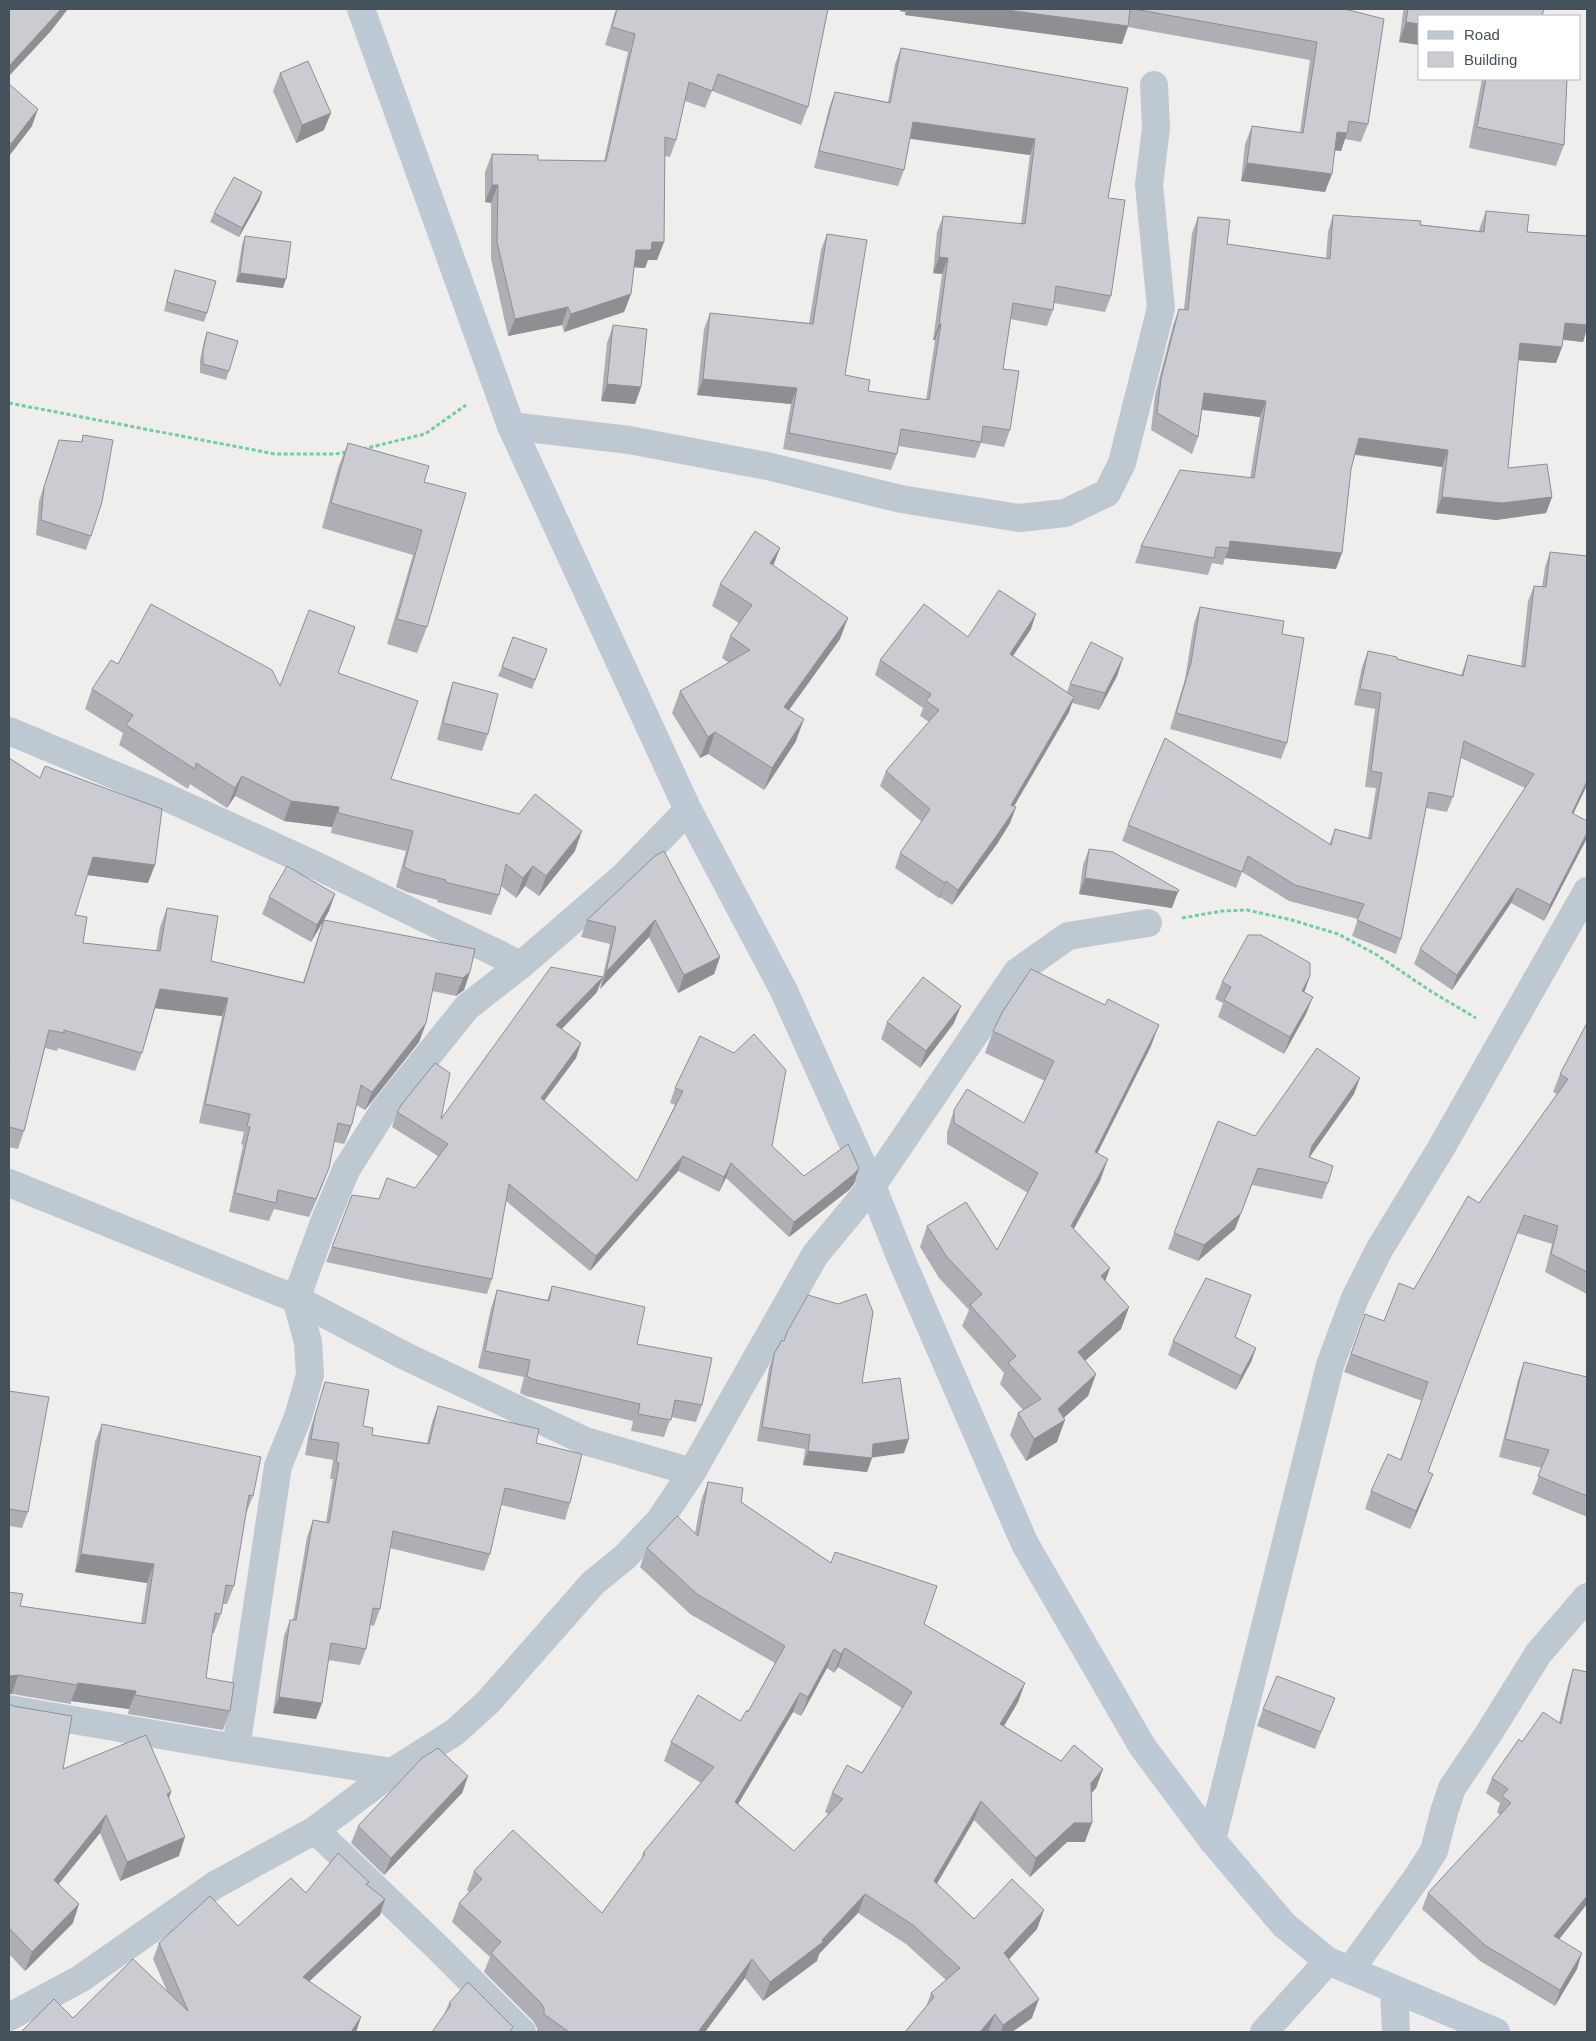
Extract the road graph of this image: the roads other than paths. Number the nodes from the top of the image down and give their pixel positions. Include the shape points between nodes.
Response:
1 (361, 9) edge
2 (1154, 85) dead end
3 (511, 426) junction
4 (9, 731) edge
5 (688, 810) junction
6 (1587, 891) edge
7 (1148, 923) road end
8 (522, 965) junction
9 (9, 1183) edge
10 (872, 1186) junction
11 (296, 1299) junction
12 (692, 1472) junction
13 (1587, 1597) edge
14 (9, 1709) edge
15 (236, 1748) junction
16 (392, 1772) junction
17 (315, 1830) junction
18 (1212, 1840) junction
19 (1339, 1966) junction
20 (1394, 1990) junction
21 (9, 2016) edge
22 (522, 2032) edge
23 (1264, 2032) edge
24 (1396, 2032) edge
25 (1496, 2032) edge

1 - 3 street
2 - 3 street via 1156,128 1149,185 1161,308 1122,463 1107,494 1065,513 1019,518 901,499 767,466 629,440
3 - 5 street
4 - 8 street via 158,793
5 - 8 street via 625,875
5 - 10 street via 783,989
6 - 18 street via 1440,1150 1379,1250 1355,1298 1330,1365
7 - 10 street via 1068,936 1017,972
8 - 11 street via 467,1007 384,1110 346,1170
9 - 11 street
10 - 12 street via 815,1255
10 - 18 street via 1025,1544 1142,1746
11 - 12 street via 407,1357 585,1441
11 - 15 street via 308,1342 310,1374 298,1417 278,1466
12 - 16 street via 660,1520 625,1556 592,1583 488,1702 455,1732
13 - 19 street via 1538,1654 1452,1788 1434,1851 1416,1879
14 - 15 street
15 - 16 street
16 - 17 street
17 - 21 street via 215,1886 80,1979
17 - 22 street
18 - 19 street via 1284,1924
19 - 20 street
19 - 23 street
20 - 24 street
20 - 25 street

